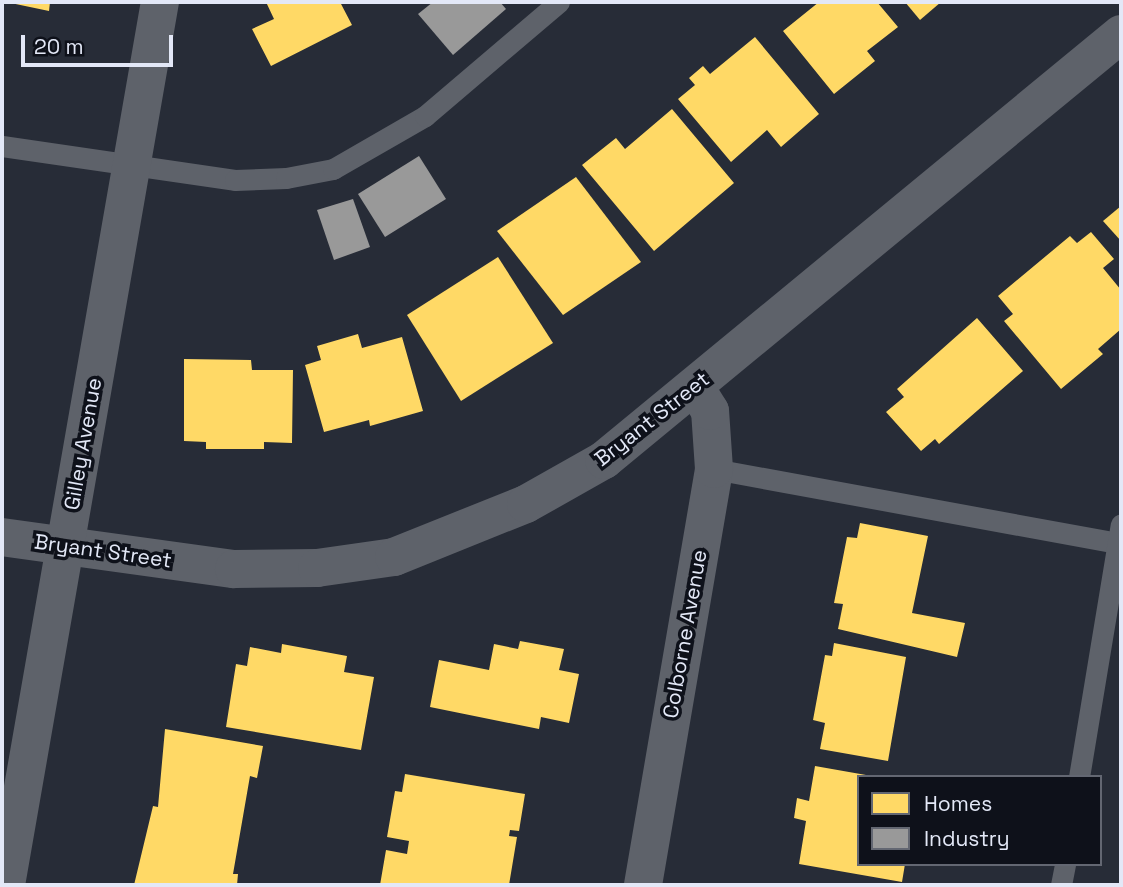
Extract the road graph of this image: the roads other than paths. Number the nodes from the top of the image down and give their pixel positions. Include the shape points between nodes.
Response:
1 (160, 2) edge
2 (559, 2) edge
3 (1121, 34) edge
4 (2, 146) edge
5 (133, 168) junction
6 (695, 387) junction
7 (714, 469) junction
8 (1119, 534) edge
9 (2, 537) edge
10 (64, 546) junction
11 (1079, 775) edge
12 (1065, 866) edge
13 (6, 885) edge
14 (643, 885) edge
15 (1061, 885) edge

1 - 5 street, Gilley Avenue
2 - 5 lane via 425,116 333,169 286,178 235,180
3 - 6 street, Bryant Street
4 - 5 lane
5 - 10 street, Gilley Avenue
6 - 7 street, Colborne Avenue via 710,411
6 - 10 street, Bryant Street via 604,460 537,498 394,557 317,568 234,569
7 - 8 lane
7 - 14 street, Colborne Avenue
8 - 11 lane
9 - 10 street, Bryant Street
10 - 13 street, Gilley Avenue
12 - 15 lane

